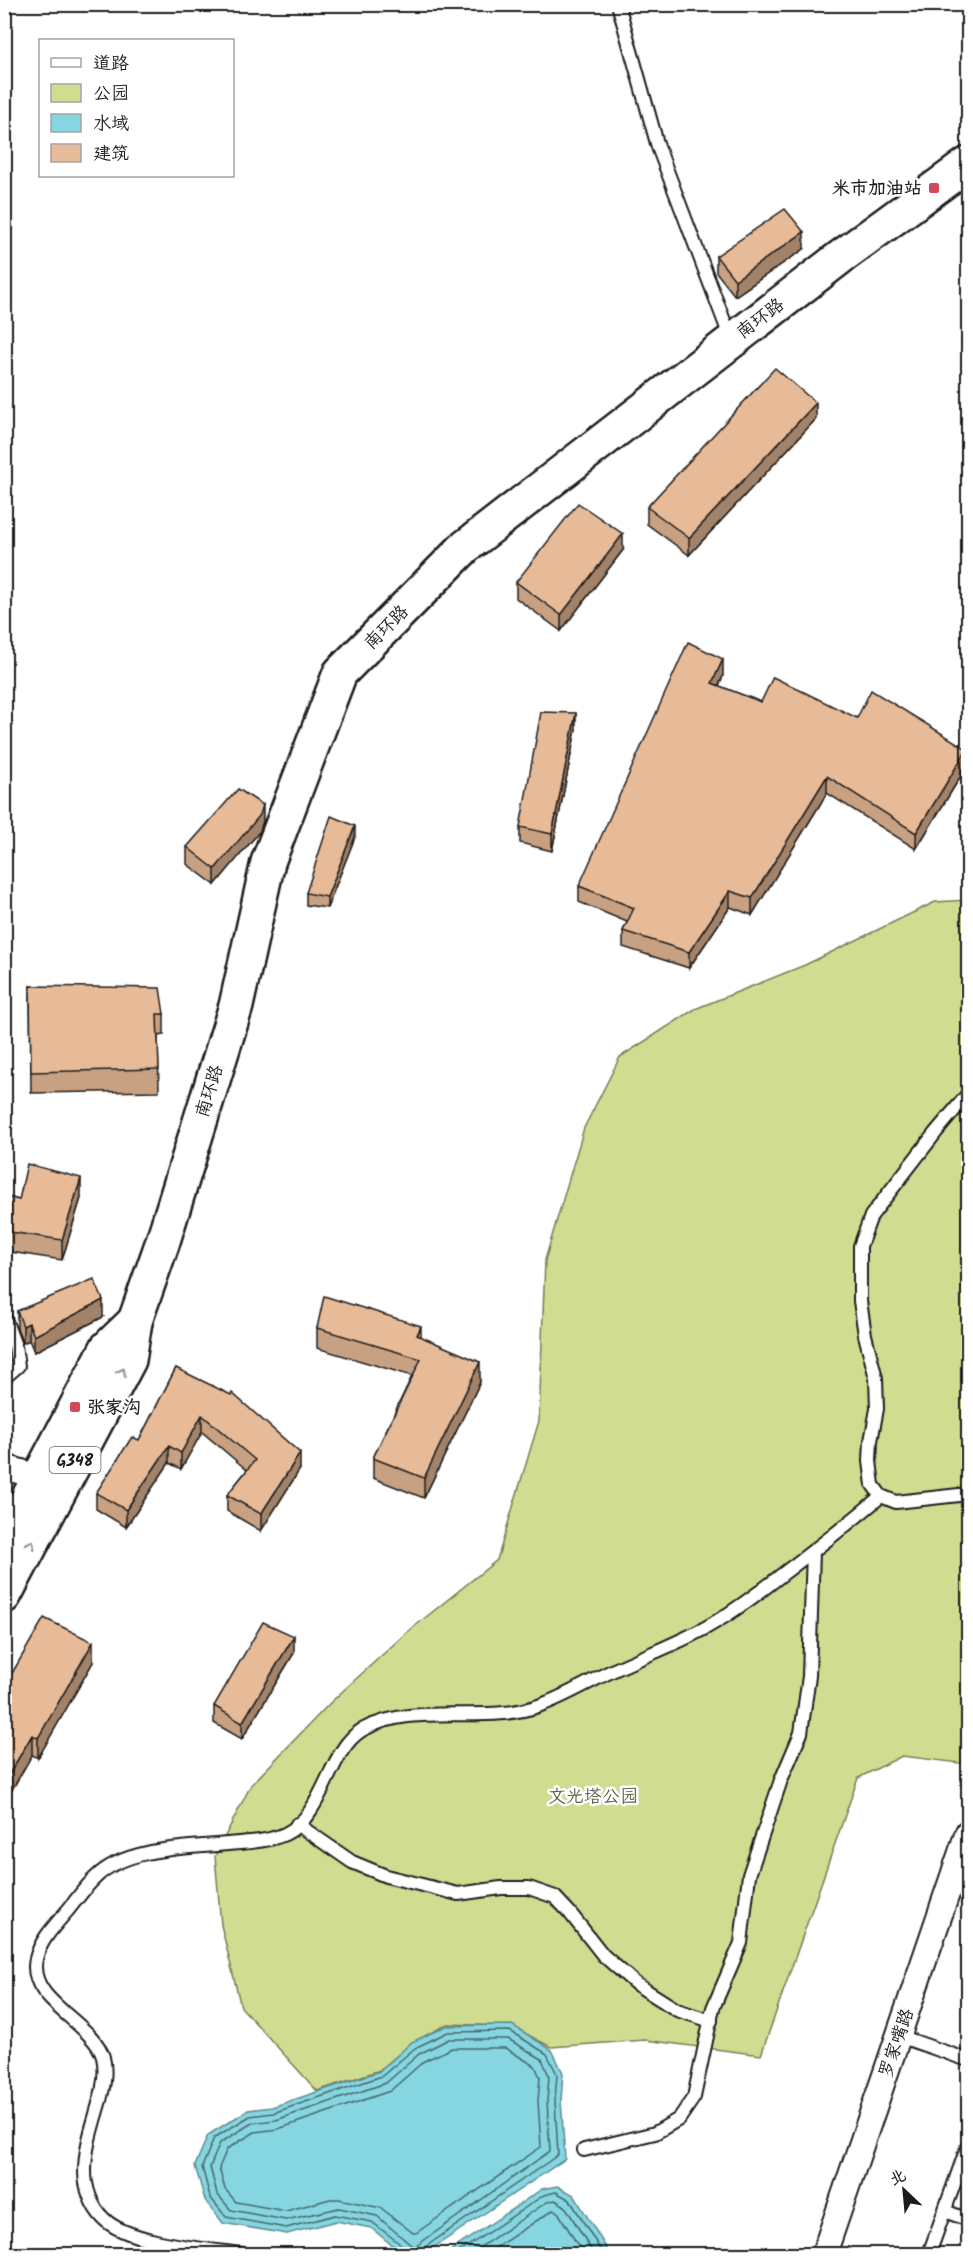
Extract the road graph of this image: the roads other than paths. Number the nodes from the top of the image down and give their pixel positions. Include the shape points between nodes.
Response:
1 (618, 4) edge
2 (969, 164) edge
3 (731, 341) junction
4 (969, 1094) edge
5 (4, 1316) edge
6 (4, 1377) edge
7 (4, 1467) edge
8 (49, 1483) junction
9 (969, 1494) edge
10 (881, 1496) junction
11 (4, 1544) edge
12 (813, 1551) junction
13 (4, 1596) edge
14 (297, 1824) junction
15 (969, 1832) edge
16 (711, 2021) junction
17 (899, 2036) junction
18 (969, 2060) edge
19 (969, 2145) edge
20 (584, 2150) dead end
21 (945, 2211) junction
22 (969, 2220) edge
23 (242, 2254) edge
24 (824, 2254) edge
25 (929, 2254) edge

1 - 3 lane via 658,147
2 - 3 main road, 南环路 / G348
3 - 8 main road, 南环路 / G348 via 465,547 340,673 268,862 236,1006 135,1321 107,1348
4 - 10 lane via 871,1216 860,1246 860,1301 876,1378 877,1409 870,1461 873,1485
5 - 6 lane via 18,1366
7 - 8 street
8 - 11 main road, 南环路 / G348
13 -> 8 main road, 南环路 / G348
9 - 10 lane via 896,1502
10 - 12 lane
12 - 14 lane via 706,1628 541,1705 506,1713 418,1716 385,1721 360,1731 346,1745 324,1787
12 - 16 lane via 809,1676 801,1733 759,1843 749,1875 741,1943
14 - 16 lane via 352,1862 386,1876 458,1894 529,1888 555,1897 603,1955 636,1984 677,2010
14 - 23 lane via 288,1833 265,1841 159,1851 111,1865 96,1876 46,1936 35,1960 38,1979 48,1998 94,2041 103,2057 105,2083 87,2146 85,2173 90,2198 104,2220 127,2234
15 - 17 street, 罗家嘴路
16 - 20 lane via 694,2097 679,2119 655,2133
17 - 18 lane
17 - 24 street, 罗家嘴路
19 - 21 lane
21 - 22 lane
21 - 25 lane

